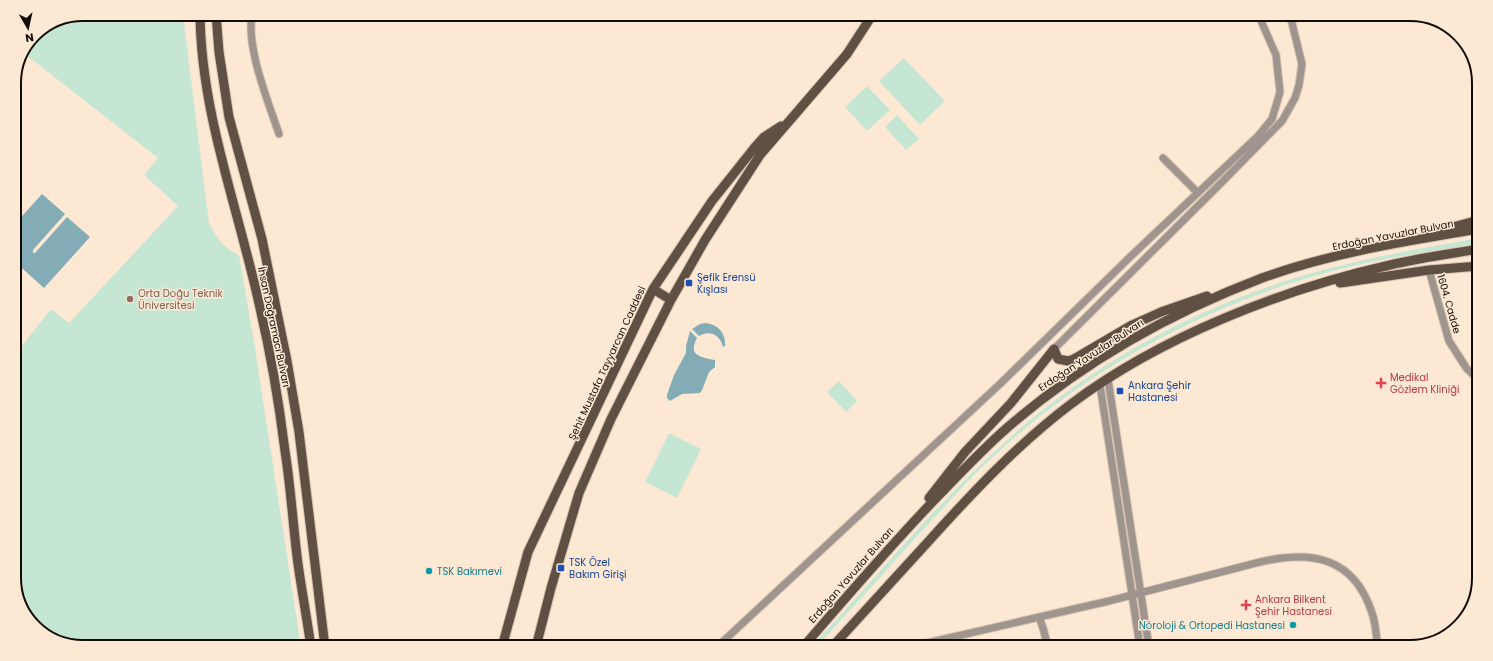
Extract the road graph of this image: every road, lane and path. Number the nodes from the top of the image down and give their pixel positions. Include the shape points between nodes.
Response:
1 (200, 21) edge
2 (217, 21) edge
3 (252, 21) edge
4 (868, 21) edge
5 (1261, 21) edge
6 (1291, 21) edge
7 (788, 122) junction
8 (279, 134) dead end
9 (1163, 158) dead end
10 (1198, 193) junction
11 (1472, 222) edge
12 (1472, 230) edge
13 (1392, 244) junction
14 (1472, 250) edge
15 (1472, 267) edge
16 (1429, 270) junction
17 (1263, 278) junction
18 (1323, 284) junction
19 (653, 289) junction
20 (671, 300) junction
21 (1054, 349) junction
22 (1472, 374) edge
23 (1108, 379) junction
24 (1100, 384) junction
25 (902, 534) junction
26 (1141, 593) junction
27 (1133, 594) junction
28 (1039, 617) junction
29 (310, 640) edge
30 (324, 640) edge
31 (504, 640) edge
32 (538, 640) edge
33 (725, 640) edge
34 (809, 640) edge
35 (838, 640) edge
36 (945, 640) edge
37 (1046, 640) edge
38 (1139, 640) edge
39 (1148, 640) edge
40 (1377, 640) edge

1 - 29 main road, İhsan Doğramacı Bulvarı via 201,52 214,128 251,270 271,360 286,452 298,565
2 - 30 main road, İhsan Doğramacı Bulvarı via 229,117 262,239 287,361 299,432
3 - 8 street via 252,40 258,70
4 - 7 main road, Şehit Mustafa Tayyarcan Caddesi via 847,54
5 - 10 street via 1276,55 1280,92 1272,119 1258,136
6 - 21 street via 1302,64 1299,85 1286,116
7 - 19 main road, Şehit Mustafa Tayyarcan Caddesi via 764,137 755,147 712,201
7 - 20 main road, Şehit Mustafa Tayyarcan Caddesi via 760,155 705,240
9 - 10 street
10 - 33 street via 1001,383
11 - 13 main road
12 - 13 main road, Erdoğan Yavuzlar Bulvarı
13 - 17 main road, Erdoğan Yavuzlar Bulvarı
14 - 18 main road via 1389,265
15 - 16 main road
16 - 18 main road
16 - 22 street, 1604. Cadde via 1449,341
17 - 21 main road via 1161,312 1122,330 1074,359 1058,359
17 - 25 main road, Erdoğan Yavuzlar Bulvarı via 1162,323 1066,382 1003,432
18 - 23 main road via 1240,312 1194,332 1149,354
19 - 20 main road
19 - 31 main road, Şehit Mustafa Tayyarcan Caddesi via 528,552
20 - 32 main road, Şehit Mustafa Tayyarcan Caddesi via 611,419 579,493
21 - 25 main road via 1011,403 965,452
23 - 24 main road
23 - 26 street
24 - 27 street
24 - 35 main road via 1070,404 996,469
25 - 34 main road, Erdoğan Yavuzlar Bulvarı
26 - 27 street
26 - 39 street
26 - 40 street via 1278,558 1304,556 1321,559 1335,565 1358,584 1373,615
27 - 28 street
27 - 38 street
28 - 36 street
28 - 37 street

